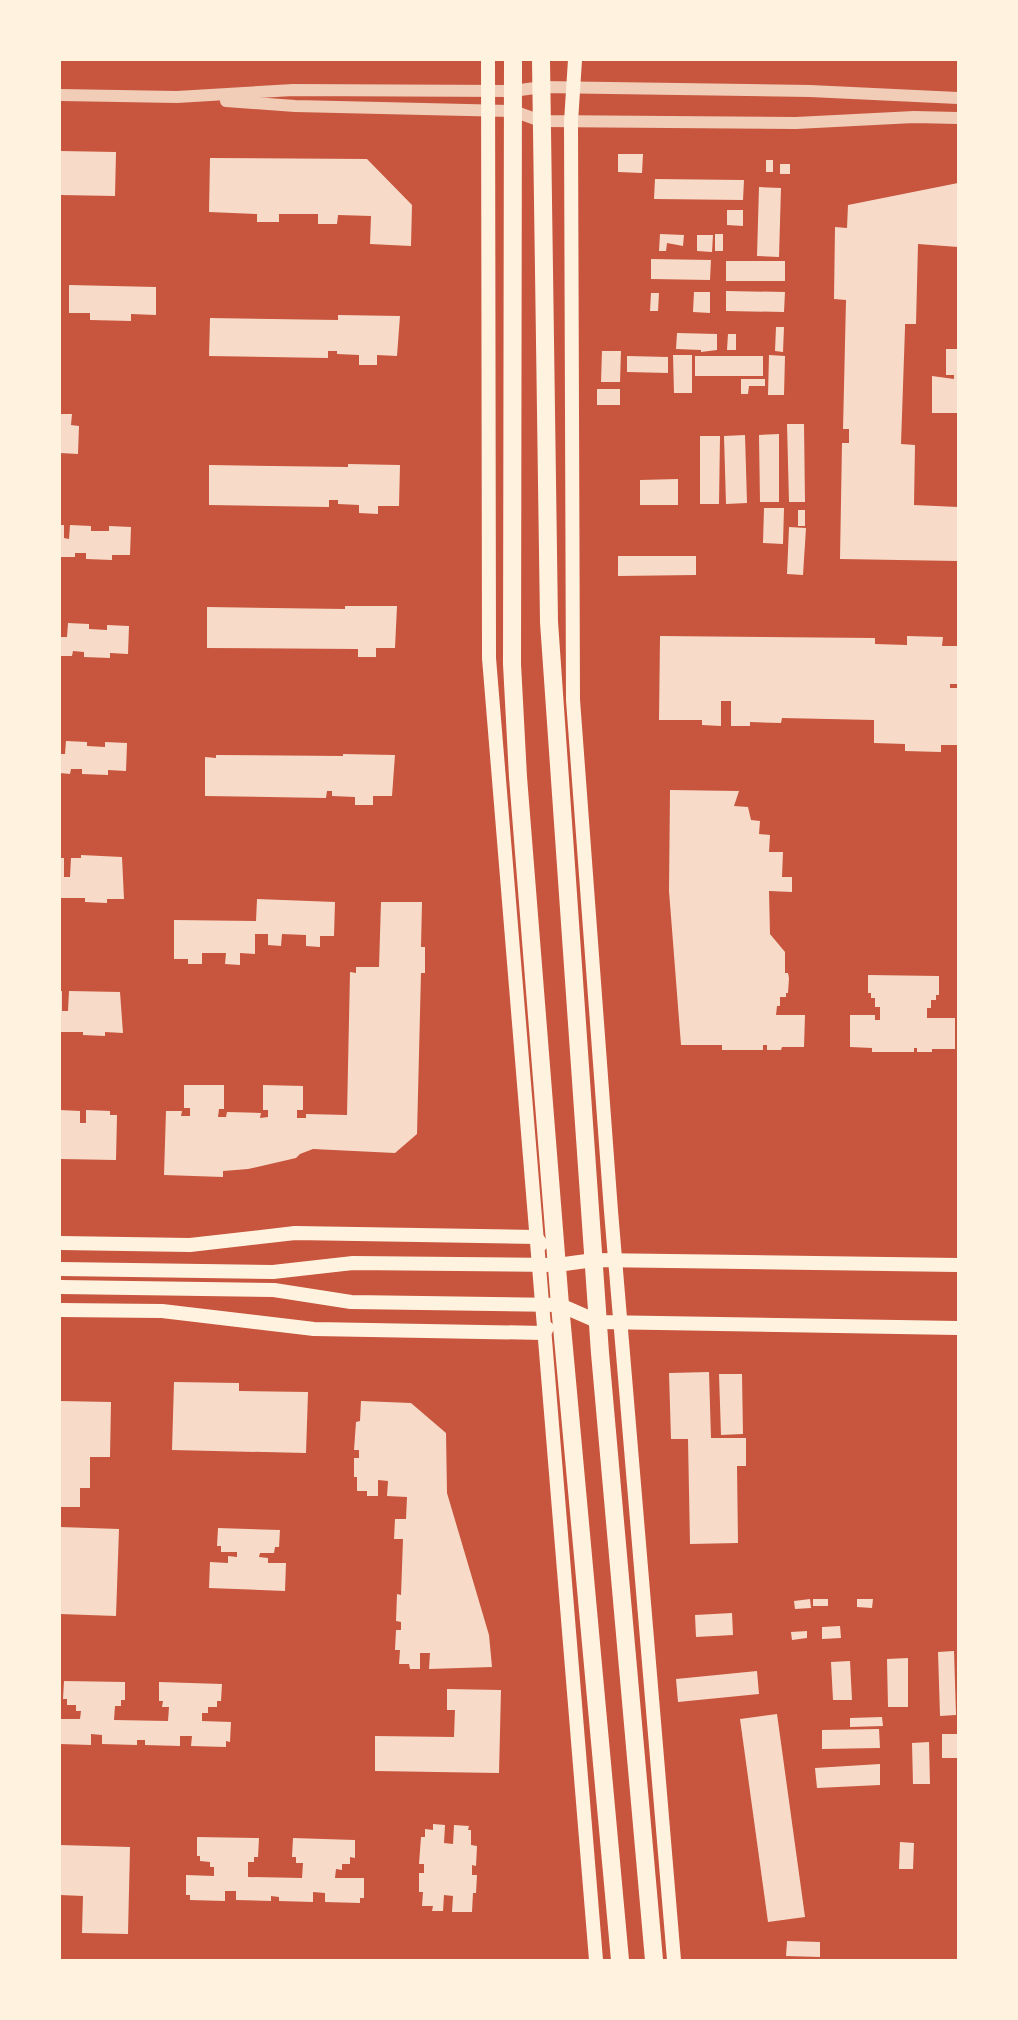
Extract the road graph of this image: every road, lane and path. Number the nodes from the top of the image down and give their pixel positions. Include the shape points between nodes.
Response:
1 (488, 60) edge
2 (513, 60) edge
3 (541, 60) edge
4 (575, 60) edge
5 (542, 87) junction
6 (575, 88) junction
7 (488, 91) junction
8 (513, 91) junction
9 (60, 95) edge
10 (177, 97) junction
11 (958, 98) edge
12 (487, 110) junction
13 (513, 111) junction
14 (958, 118) edge
15 (541, 121) junction
16 (571, 122) junction
17 (536, 1237) junction
18 (60, 1243) edge
19 (594, 1261) junction
20 (615, 1261) junction
21 (538, 1265) junction
22 (557, 1265) junction
23 (958, 1265) edge
24 (60, 1269) edge
25 (60, 1287) edge
26 (541, 1304) junction
27 (560, 1305) junction
28 (60, 1310) edge
29 (598, 1322) junction
30 (620, 1322) junction
31 (958, 1328) edge
32 (544, 1334) junction
33 (596, 1961) edge
34 (620, 1961) edge
35 (654, 1961) edge
36 (674, 1961) edge

1 - 7 main road
2 - 8 main road
3 - 5 main road
4 - 6 main road
5 - 6 street
5 - 8 street
5 - 15 main road
6 - 11 street via 810,90
6 - 16 main road
7 - 8 street
7 - 10 street via 293,90
7 - 12 main road
8 - 13 main road
9 - 10 street
10 - 12 street via 295,106
12 - 13 street
12 - 17 main road via 489,658
13 - 15 street
13 - 22 main road via 512,664
14 - 16 street via 796,124
15 - 16 street
15 - 19 main road via 549,622
16 - 20 main road via 573,700
17 - 18 main road via 295,1233 190,1245
17 - 21 main road
17 - 22 main road
19 - 20 main road
19 - 22 main road
19 - 29 main road
20 - 23 main road
20 - 30 main road
21 - 22 main road
21 - 24 main road via 353,1263 273,1272
21 - 26 main road
22 - 27 main road
25 - 26 main road via 274,1290 351,1302
26 - 27 main road
26 - 32 main road
27 - 29 main road
27 - 32 main road
27 - 34 main road
28 - 32 main road via 162,1311 314,1329
29 - 30 main road
29 - 35 main road
30 - 31 main road
30 - 36 main road
32 - 33 main road

